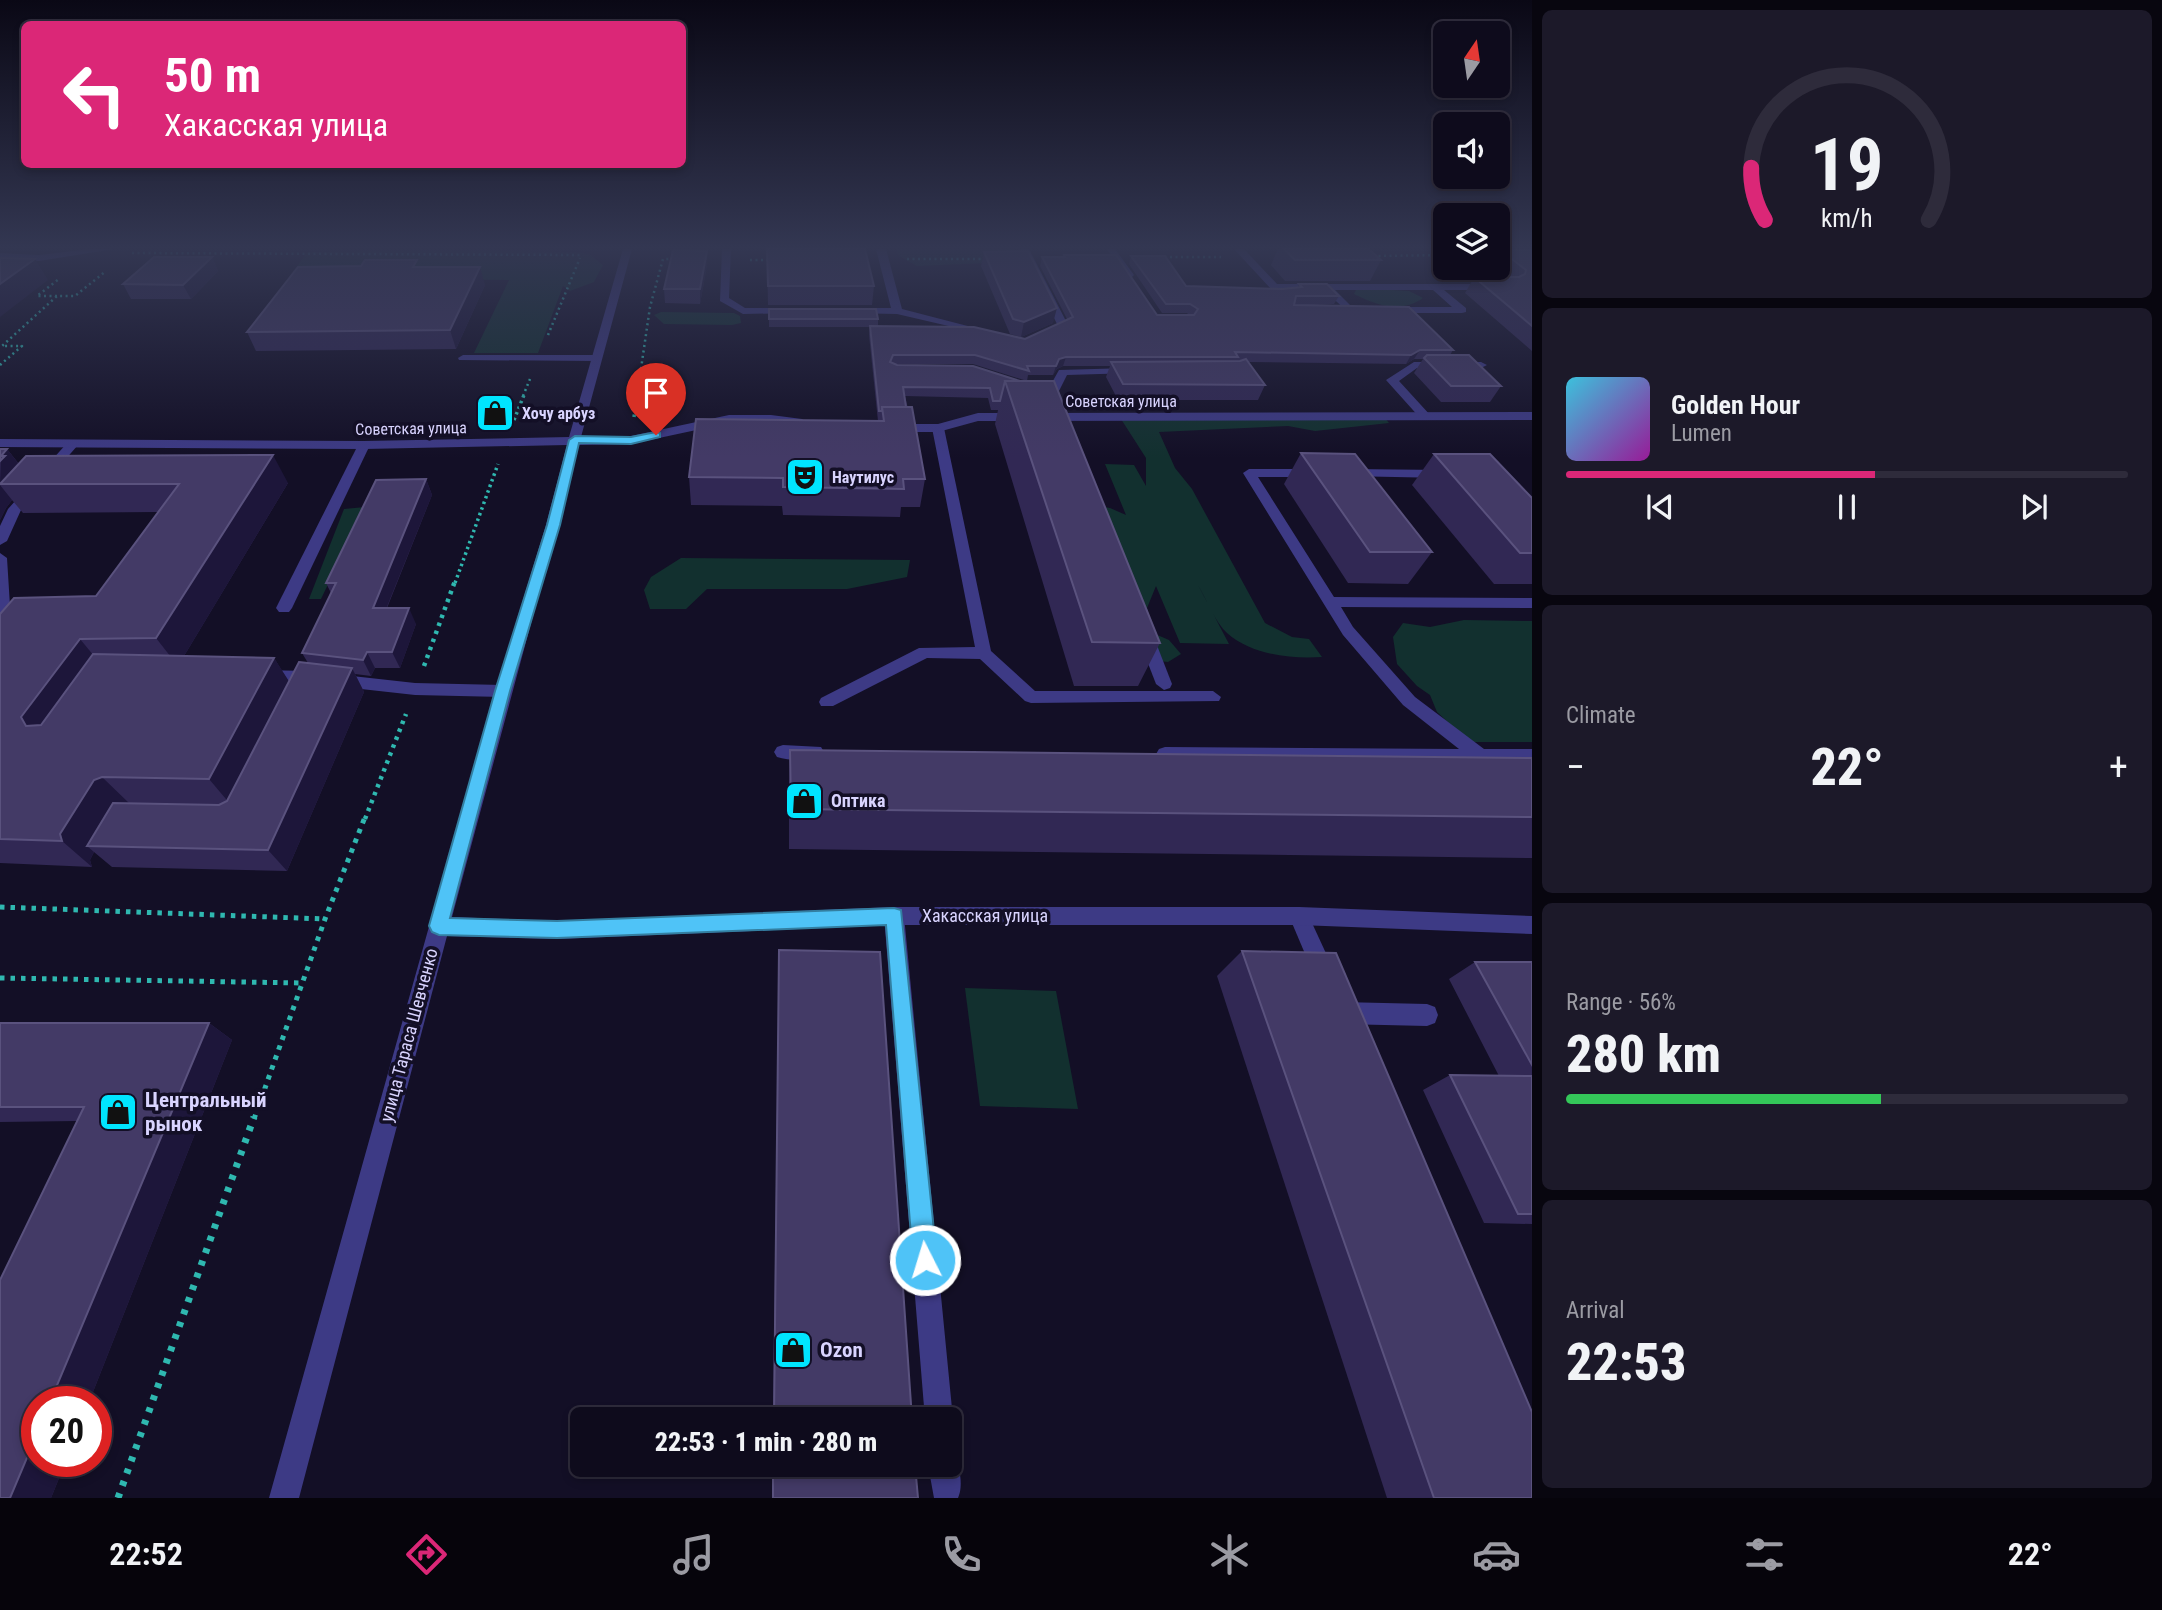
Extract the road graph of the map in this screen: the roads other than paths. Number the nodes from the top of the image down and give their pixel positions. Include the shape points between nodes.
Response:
1 (606, 319) edge
2 (929, 319) edge
3 (1060, 319) edge
4 (997, 336) edge
5 (1032, 338) edge
6 (463, 358) dead end
7 (595, 358) junction
8 (1481, 365) edge
9 (1142, 371) edge
10 (1038, 391) edge
11 (1051, 395) junction
12 (1425, 416) junction
13 (1532, 416) edge
14 (1062, 423) junction
15 (812, 424) edge
16 (876, 427) edge
17 (937, 428) junction
18 (575, 440) junction
19 (0, 443) edge
20 (364, 444) junction
21 (72, 445) junction
22 (1456, 474) edge
23 (0, 541) edge
24 (0, 558) edge
25 (1329, 602) junction
26 (1532, 603) edge
27 (284, 608) dead end
28 (1139, 620) edge
29 (0, 643) edge
30 (984, 653) junction
31 (242, 676) edge
32 (307, 677) junction
33 (1164, 684) dead end
34 (503, 691) junction
35 (1213, 697) dead end
36 (296, 700) edge
37 (827, 702) dead end
38 (783, 752) dead end
39 (839, 752) edge
40 (1146, 754) edge
41 (1481, 755) junction
42 (1532, 756) edge
43 (1503, 788) edge
44 (894, 916) junction
45 (1299, 916) junction
46 (1532, 925) edge
47 (439, 926) junction
48 (1341, 1013) junction
49 (1427, 1015) dead end
50 (1352, 1039) edge
51 (938, 1407) edge
52 (284, 1498) edge

1 - 7 street, улица Тараса Шевченко
2 - 4 street
3 - 5 street via 1063,325
6 - 7 street
7 - 18 street, улица Тараса Шевченко
8 - 12 street via 1414,365 1392,380
9 - 11 street via 1063,372
10 - 11 street
11 - 14 street
12 - 13 street, Советская улица
12 - 14 street, Советская улица
14 - 17 street, Советская улица via 978,417
15 - 18 street, Советская улица via 729,419 631,440
16 - 17 street, Советская улица
17 - 30 street
18 - 20 street, Советская улица
18 - 34 street, улица Тараса Шевченко
19 - 21 street, Советская улица
20 - 21 street, Советская улица
20 - 27 street
21 - 23 street via 15,509
22 - 25 street via 1250,473
24 - 29 street via 4,638
25 - 26 street
25 - 41 street via 1409,701
28 - 33 street
30 - 35 street via 1031,697
30 - 37 street via 925,652
31 - 32 street
32 - 34 street via 415,689
32 - 36 street
34 - 47 street, улица Тараса Шевченко
38 - 39 street
40 - 41 street
41 - 42 street
41 - 43 street
44 - 45 street, Хакасская улица
44 - 47 street, Хакасская улица via 557,930
44 - 51 street
45 - 46 street, Хакасская улица
45 - 48 street
47 - 52 street, улица Тараса Шевченко
48 - 49 street
48 - 50 street

